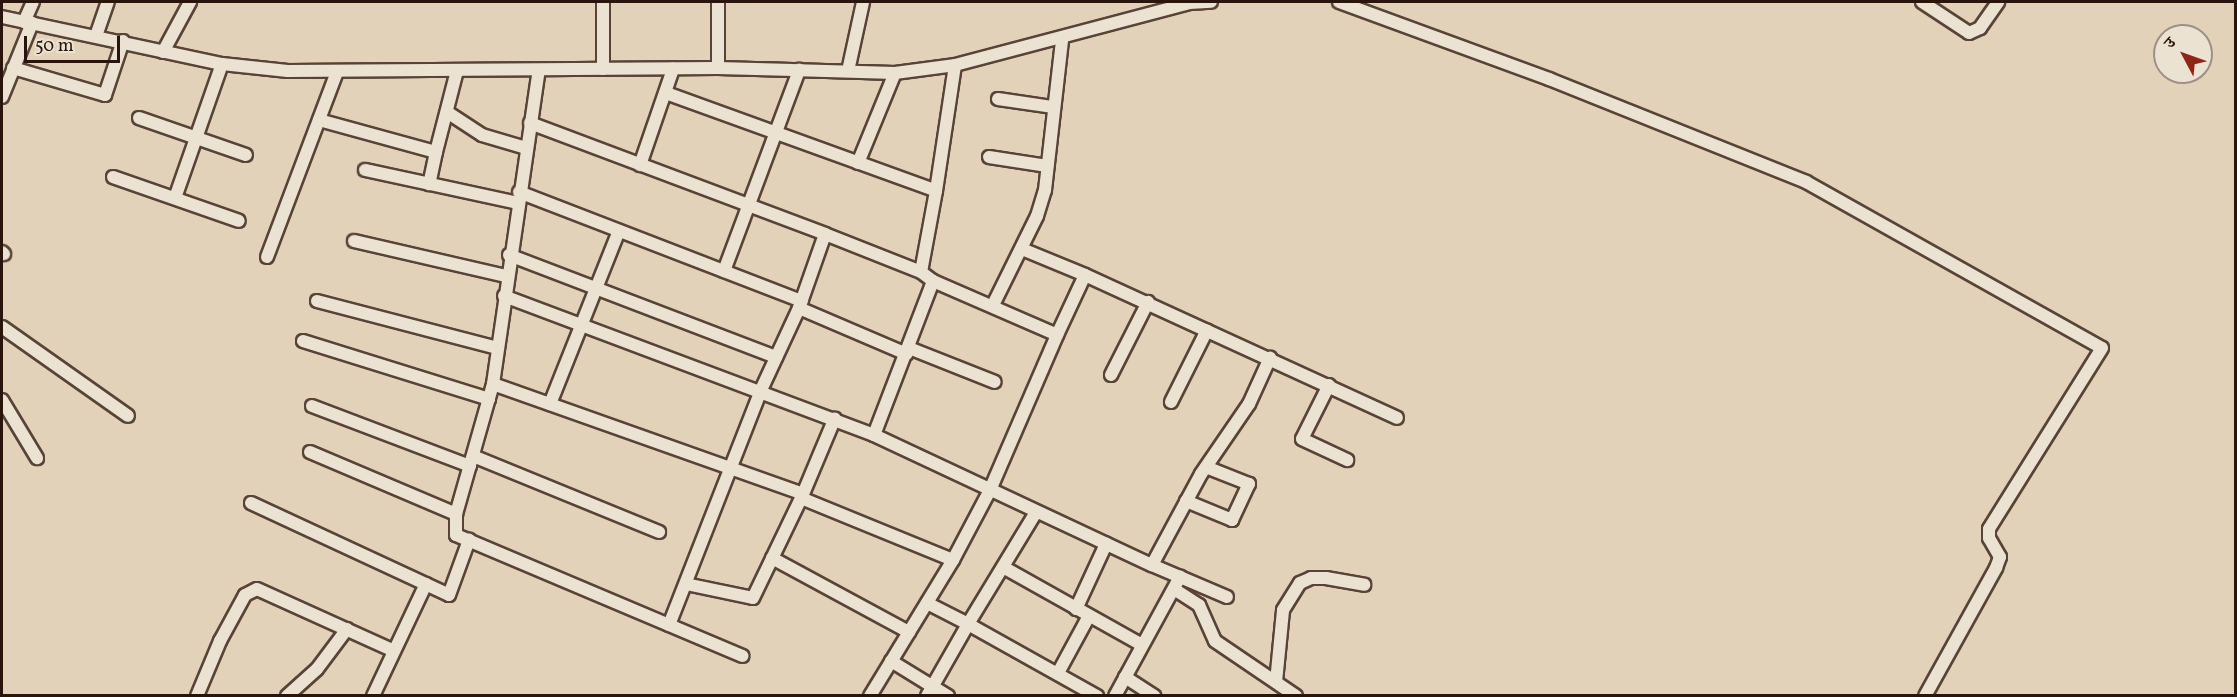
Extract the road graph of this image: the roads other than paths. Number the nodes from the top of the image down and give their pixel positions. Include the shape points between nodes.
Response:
1 (33, 2) edge
2 (108, 2) edge
3 (190, 2) edge
4 (603, 2) edge
5 (718, 2) edge
6 (863, 2) edge
7 (1211, 2) edge
8 (1338, 2) edge
9 (1922, 2) edge
10 (1998, 2) edge
11 (2, 17) edge
12 (28, 22) junction
13 (96, 36) junction
14 (1062, 40) junction
15 (123, 41) junction
16 (164, 52) junction
17 (222, 64) junction
18 (955, 65) junction
19 (13, 68) junction
20 (718, 68) junction
21 (603, 69) junction
22 (673, 69) junction
23 (539, 70) junction
24 (800, 70) junction
25 (457, 71) junction
26 (848, 71) junction
27 (338, 72) junction
28 (895, 73) junction
29 (666, 93) junction
30 (2, 97) edge
31 (998, 99) dead end
32 (1053, 107) junction
33 (447, 112) junction
34 (139, 117) dead end
35 (319, 120) junction
36 (530, 123) junction
37 (775, 132) junction
38 (195, 138) junction
39 (526, 148) junction
40 (436, 152) junction
41 (246, 155) dead end
42 (989, 157) dead end
43 (858, 163) junction
44 (640, 165) junction
45 (1047, 166) junction
46 (365, 170) dead end
47 (112, 177) dead end
48 (429, 184) junction
49 (936, 191) junction
50 (175, 198) junction
51 (518, 198) junction
52 (748, 207) junction
53 (239, 220) dead end
54 (619, 231) junction
55 (825, 234) junction
56 (354, 241) dead end
57 (1022, 249) junction
58 (509, 255) junction
59 (267, 257) dead end
60 (724, 271) junction
61 (921, 272) junction
62 (1084, 275) junction
63 (506, 276) junction
64 (933, 281) junction
65 (596, 286) junction
66 (504, 296) junction
67 (317, 301) dead end
68 (1148, 302) junction
69 (800, 305) junction
70 (993, 305) junction
71 (580, 323) junction
72 (2, 327) edge
73 (1207, 330) junction
74 (1057, 335) junction
75 (303, 341) dead end
76 (497, 348) junction
77 (908, 351) junction
78 (776, 357) junction
79 (1270, 358) junction
80 (1111, 375) dead end
81 (995, 382) dead end
82 (493, 384) junction
83 (1329, 385) junction
84 (761, 390) junction
85 (489, 399) junction
86 (2, 400) edge
87 (1171, 402) dead end
88 (550, 404) junction
89 (312, 406) dead end
90 (128, 416) dead end
91 (835, 418) junction
92 (1397, 418) dead end
93 (874, 435) junction
94 (310, 452) dead end
95 (37, 458) dead end
96 (1347, 460) dead end
97 (471, 461) junction
98 (1206, 467) junction
99 (731, 470) junction
100 (990, 490) junction
101 (802, 496) junction
102 (1186, 501) junction
103 (251, 502) dead end
104 (1036, 512) junction
105 (456, 514) junction
106 (659, 532) dead end
107 (469, 540) junction
108 (1106, 544) junction
109 (772, 558) junction
110 (953, 560) junction
111 (1152, 565) junction
112 (1003, 567) junction
113 (1180, 577) junction
114 (426, 584) junction
115 (686, 584) junction
116 (1364, 585) dead end
117 (1174, 589) junction
118 (1227, 597) dead end
119 (927, 603) junction
120 (1077, 609) junction
121 (1089, 616) junction
122 (968, 624) junction
123 (669, 625) junction
124 (347, 629) junction
125 (909, 632) junction
126 (1142, 645) junction
127 (394, 651) junction
128 (742, 656) dead end
129 (891, 661) junction
130 (1058, 673) junction
131 (1125, 677) junction
132 (1276, 682) junction
133 (930, 690) edge
134 (197, 696) edge
135 (287, 696) edge
136 (373, 696) edge
137 (870, 696) edge
138 (948, 696) edge
139 (1097, 696) edge
140 (1115, 696) edge
141 (1154, 696) edge
142 (1296, 696) edge
143 (1925, 696) edge

1 - 12 street
2 - 13 street
3 - 16 street
4 - 21 street
5 - 20 street
6 - 26 street
7 - 14 street via 1189,3
8 - 143 street via 1549,79 1806,182 2102,348 1989,529 1989,538 2000,556 1996,568
9 - 10 street via 1969,33 1980,28
11 - 12 street
12 - 13 street
12 - 19 street
13 - 15 street
14 - 18 street
14 - 32 street
15 - 16 street
15 - 19 street via 105,95
16 - 17 street
17 - 27 street
17 - 38 street
18 - 28 street
18 - 49 street
19 - 30 street
20 - 22 street
20 - 24 street
21 - 22 street
21 - 23 street
22 - 29 street
23 - 25 street
23 - 36 street
24 - 26 street
24 - 37 street
25 - 27 street
25 - 33 street
26 - 28 street
27 - 35 street
28 - 43 street
29 - 37 street
29 - 44 street
31 - 32 street
32 - 45 street
33 - 39 street via 482,135
33 - 40 street
34 - 38 street
35 - 40 street
35 - 59 street
36 - 39 street
36 - 44 street
37 - 43 street
37 - 52 street
38 - 41 street
38 - 50 street
39 - 51 street
40 - 48 street
42 - 45 street
43 - 49 street
44 - 52 street
45 - 57 street via 1037,216
46 - 48 street
47 - 50 street
48 - 51 street
49 - 61 street
50 - 53 street
51 - 54 street
51 - 58 street
52 - 55 street
52 - 60 street
54 - 60 street
54 - 65 street
55 - 61 street
55 - 69 street
56 - 63 street
57 - 62 street
57 - 70 street
58 - 63 street
58 - 65 street
60 - 69 street
61 - 64 street
62 - 68 street
62 - 74 street
63 - 66 street
64 - 70 street
64 - 77 street
65 - 71 street
65 - 78 street
66 - 71 street
66 - 76 street
67 - 76 street
68 - 73 street
68 - 80 street
69 - 77 street
69 - 78 street
70 - 74 street
71 - 84 street
71 - 88 street
72 - 90 street
73 - 79 street
73 - 87 street
74 - 100 street
75 - 85 street
76 - 82 street
77 - 81 street
77 - 93 street
78 - 84 street
79 - 83 street
79 - 98 street via 1249,404
82 - 85 street
82 - 88 street
83 - 92 street
83 - 96 street via 1302,439
84 - 91 street
84 - 99 street
85 - 97 street
86 - 95 street
88 - 99 street
89 - 97 street
91 - 93 street
91 - 101 street
93 - 100 street
94 - 105 street
97 - 105 street
97 - 106 street
98 - 102 street
98 - 102 street via 1249,484 1232,520
99 - 101 street
99 - 115 street
100 - 104 street
100 - 110 street
101 - 109 street
101 - 110 street
102 - 111 street
103 - 114 street
104 - 108 street
104 - 112 street
105 - 107 street via 456,535
107 - 114 street via 449,595
107 - 123 street
108 - 111 street
108 - 120 street
109 - 115 street via 750,600
109 - 125 street
110 - 119 street
111 - 113 street
112 - 120 street
112 - 122 street
113 - 117 street
113 - 118 street
114 - 127 street
115 - 123 street
116 - 132 street via 1326,578 1300,583 1283,610
117 - 126 street
117 - 132 street via 1199,605 1215,641
119 - 122 street
119 - 125 street
120 - 121 street
121 - 126 street
121 - 130 street
122 - 130 street
122 - 133 street
123 - 128 street
124 - 127 street
124 - 134 street via 266,591 251,591 220,641
124 - 135 street via 317,669
125 - 129 street
126 - 131 street
127 - 136 street
129 - 133 street
129 - 137 street
130 - 139 street
131 - 140 street
131 - 141 street
132 - 142 street
133 - 138 street

